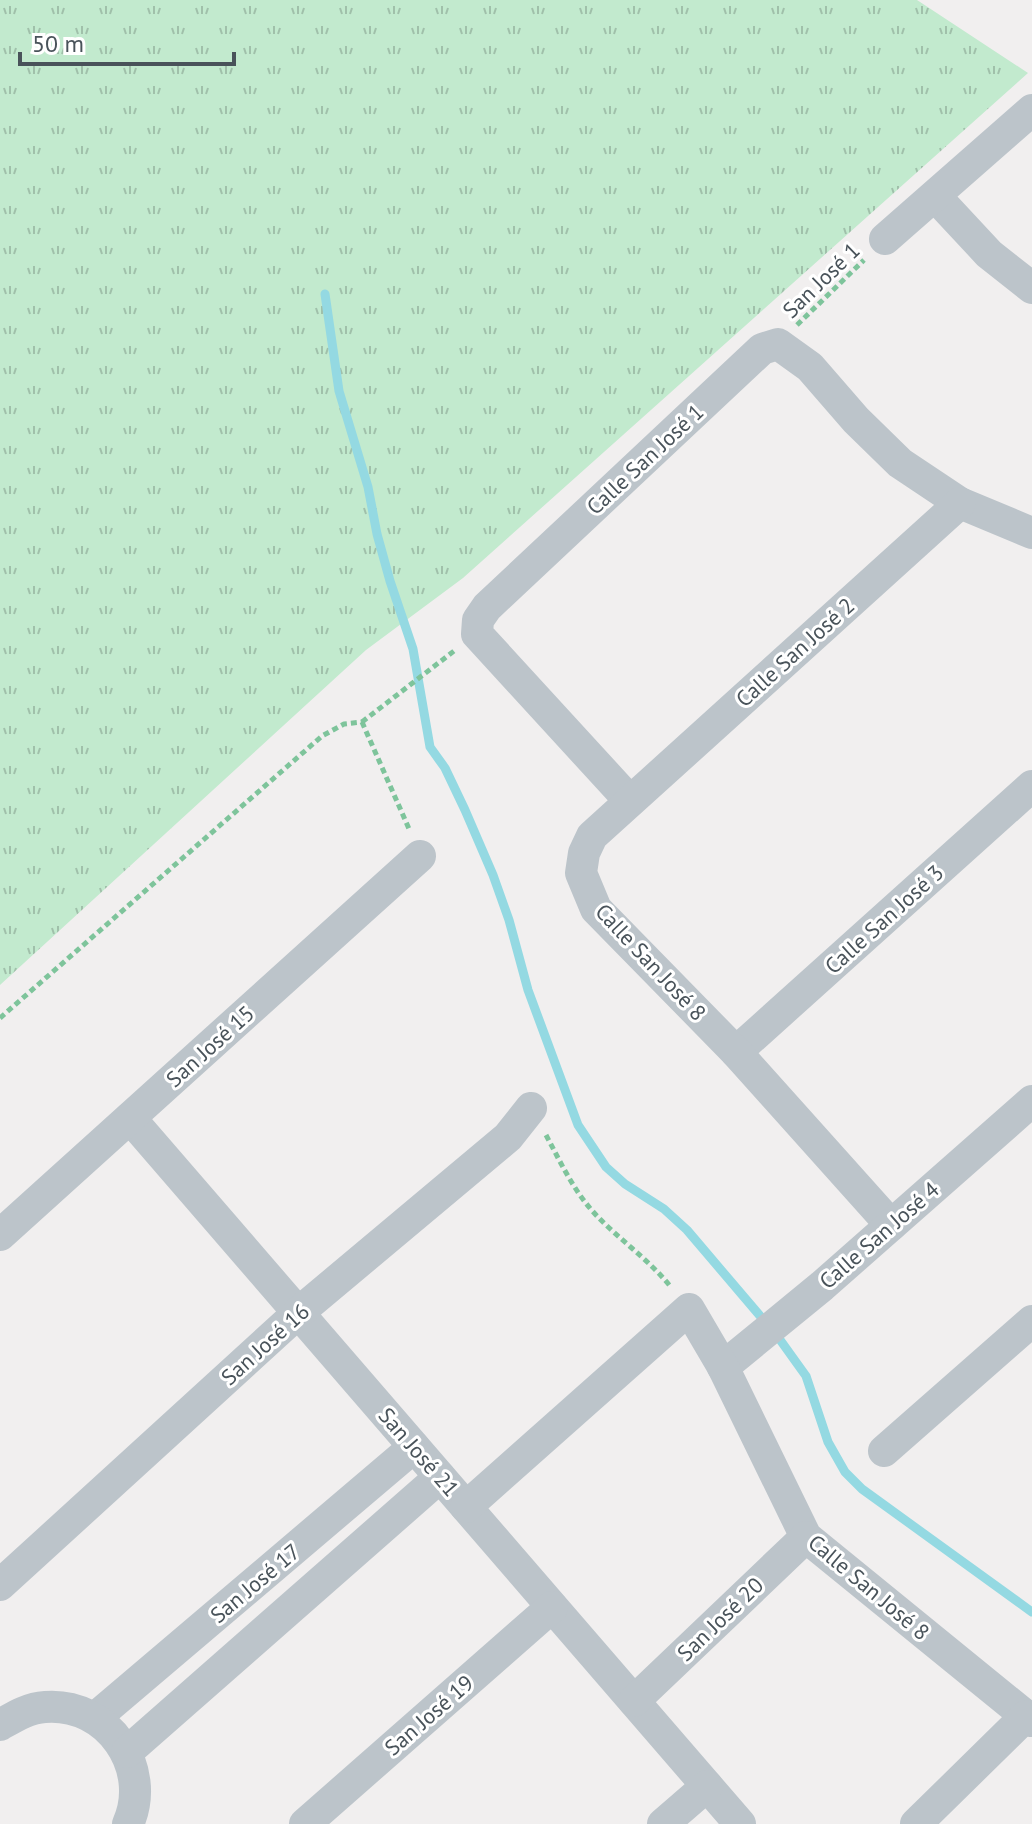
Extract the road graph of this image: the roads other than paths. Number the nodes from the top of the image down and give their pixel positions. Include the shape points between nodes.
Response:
1 (1032, 110) edge
2 (935, 196) junction
3 (885, 239) road end
4 (1032, 288) edge
5 (960, 503) junction
6 (1032, 533) edge
7 (1032, 786) edge
8 (630, 801) junction
9 (420, 856) road end
10 (736, 1052) junction
11 (1032, 1101) edge
12 (531, 1108) road end
13 (130, 1118) junction
14 (891, 1225) junction
15 (0, 1235) edge
16 (298, 1313) junction
17 (1032, 1321) edge
18 (723, 1367) junction
19 (414, 1447) junction
20 (884, 1451) dead end
21 (440, 1477) junction
22 (466, 1507) junction
23 (806, 1537) junction
24 (0, 1585) edge
25 (552, 1607) junction
26 (634, 1701) junction
27 (95, 1718) junction
28 (1029, 1719) edge
29 (0, 1725) edge
30 (127, 1752) junction
31 (707, 1786) junction
32 (128, 1824) edge
33 (305, 1824) edge
34 (663, 1824) edge
35 (740, 1824) edge
36 (916, 1824) edge

1 - 2 street
2 - 3 street
2 - 4 street via 989,254
5 - 6 street
5 - 8 street, Calle San José 2
5 - 8 street, Calle San José 1 via 900,463 810,367 778,344 753,357 478,620 477,634
7 - 10 street, Calle San José 3
8 - 10 street, Calle San José 8 via 592,836 584,853 581,873 588,891 596,909
9 - 13 street, San José 15
10 - 14 street, Calle San José 8
11 - 14 street, Calle San José 4
12 - 16 street, San José 16 via 508,1137
13 - 15 street, San José 15
13 - 16 street, San José 21
14 - 18 street, Calle San José 4
16 - 19 street, San José 21
16 - 24 street, San José 16
17 - 20 street
18 - 22 street, Calle San José 8 via 689,1309
18 - 23 street, Calle San José 8
19 - 21 street, San José 21
19 - 27 street, San José 17
21 - 22 street, San José 21
21 - 30 street, San José 17
22 - 25 street, San José 21
23 - 26 street, San José 20
23 - 28 street, Calle San José 8
25 - 26 street, San José 21
25 - 33 street, San José 19
26 - 31 street, San José 21
27 - 29 street via 46,1707
27 - 30 street
28 - 36 street
30 - 32 street via 136,1792
31 - 34 street
31 - 35 street, San José 21

